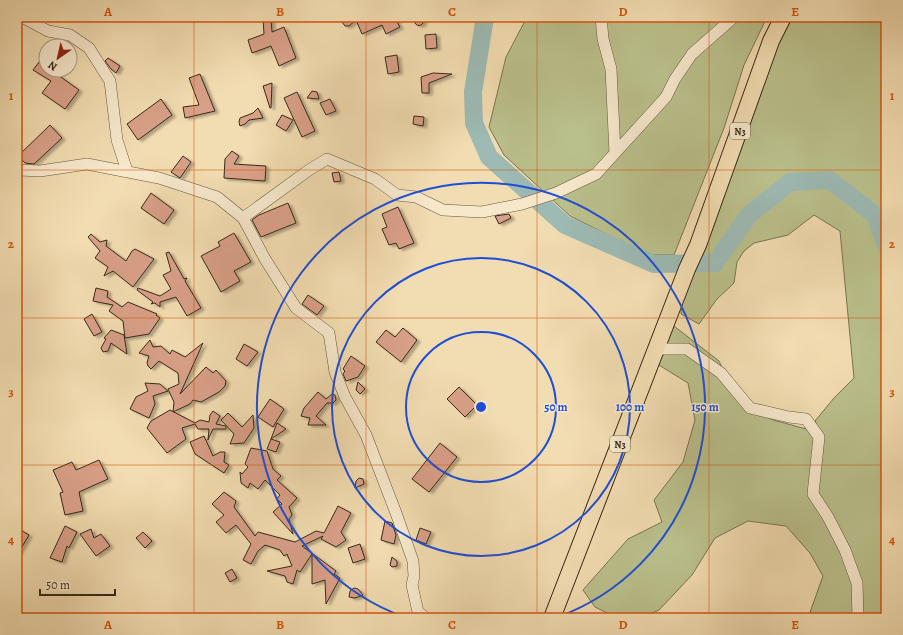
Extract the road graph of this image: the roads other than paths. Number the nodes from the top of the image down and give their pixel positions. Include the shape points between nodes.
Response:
1 (22, 17) edge
2 (601, 17) edge
3 (734, 17) edge
4 (783, 17) edge
5 (615, 153) junction
6 (17, 171) edge
7 (127, 171) junction
8 (243, 218) junction
9 (657, 349) junction
10 (426, 618) edge
11 (552, 618) edge
12 (858, 618) edge

1 - 7 street via 48,31 70,35 89,48 110,81 117,140
2 - 5 street via 603,39 611,69
3 - 5 street via 692,54 674,79 666,97
4 - 9 highway, N3 via 771,41 698,245
5 - 8 street via 596,174 556,193 522,204 482,212 443,210 416,197 397,195 375,179 327,159
6 - 7 street via 40,171 87,164
7 - 8 street via 159,178 217,197
8 - 10 street via 265,260 296,308 329,333 335,372 344,397 366,435 396,513 413,561 412,586 418,612
9 - 11 highway, N3
9 - 12 street via 687,349 721,373 750,408 806,419 819,436 813,494 838,537 857,583

